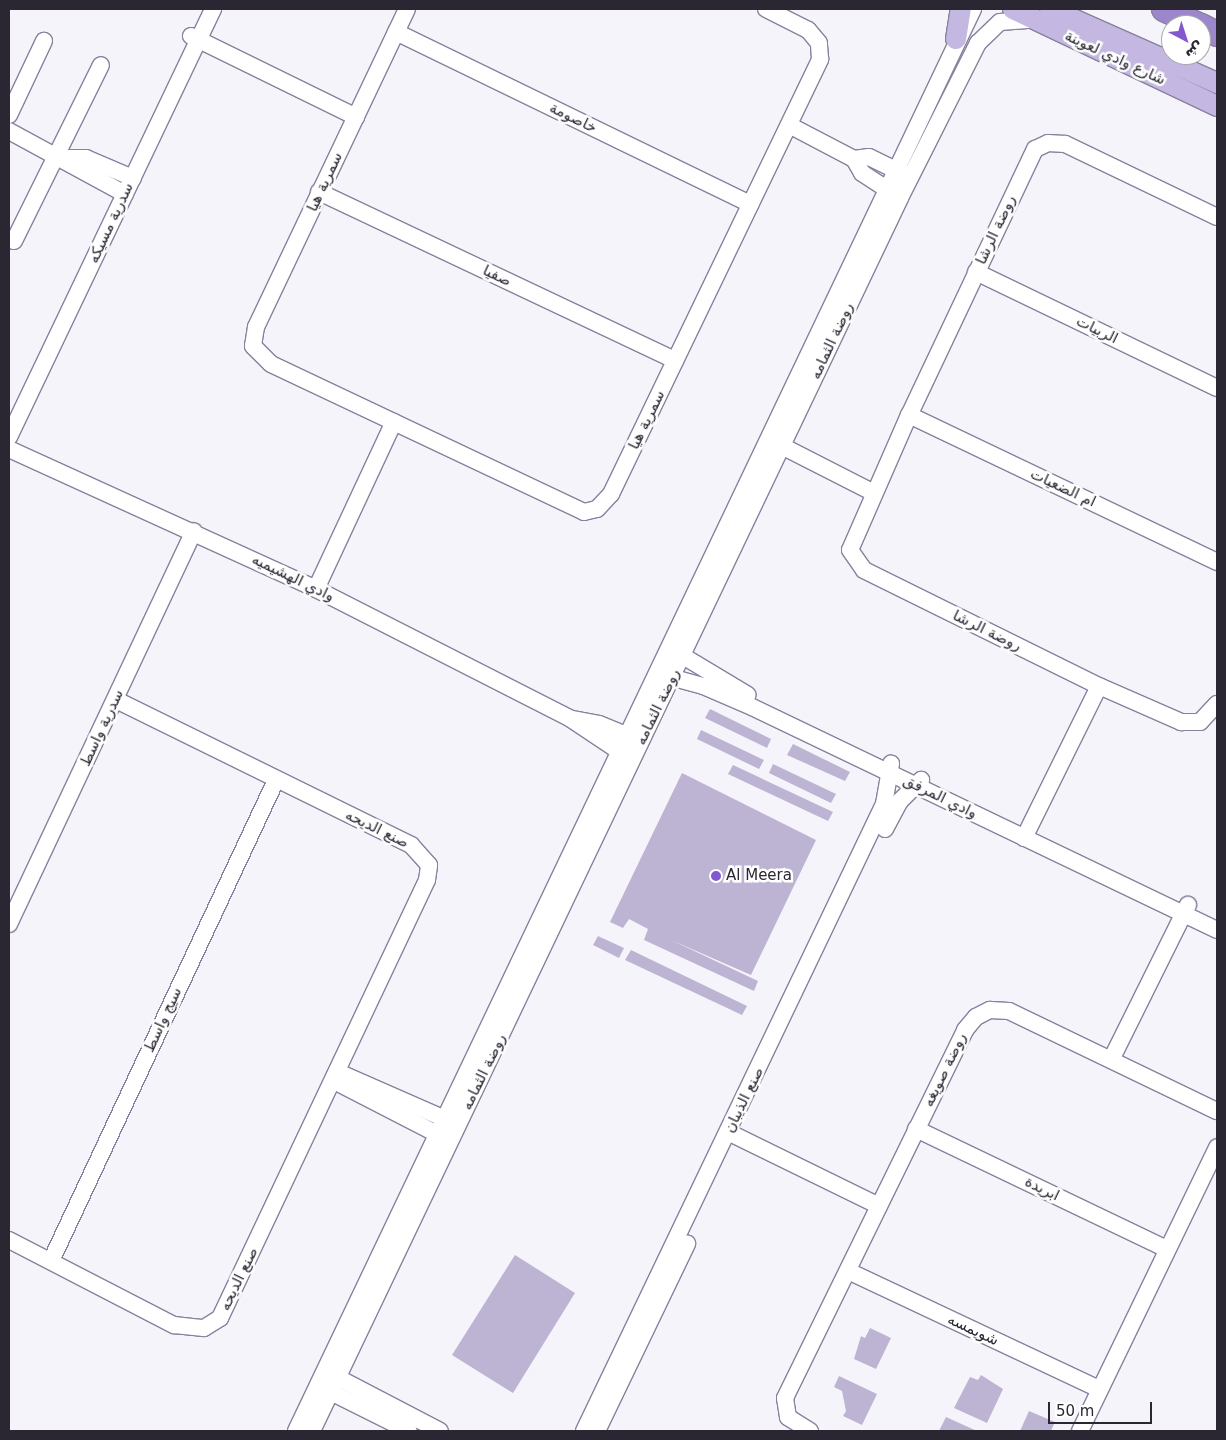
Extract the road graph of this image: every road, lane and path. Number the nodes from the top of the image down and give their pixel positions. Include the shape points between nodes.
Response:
1 (204, 9) edge
2 (213, 9) edge
3 (407, 9) edge
4 (766, 9) edge
5 (961, 9) edge
6 (973, 9) edge
7 (1013, 9) edge
8 (1076, 9) edge
9 (1164, 9) edge
10 (1042, 14) edge
11 (1177, 15) edge
12 (396, 32) junction
13 (195, 38) junction
14 (956, 39) junction
15 (44, 41) dead end
16 (1161, 50) edge
17 (101, 65) dead end
18 (1192, 65) edge
19 (1217, 77) edge
20 (1217, 83) edge
21 (1217, 106) edge
22 (9, 115) edge
23 (356, 116) junction
24 (788, 125) junction
25 (9, 131) edge
26 (59, 156) junction
27 (854, 159) junction
28 (894, 169) junction
29 (129, 176) junction
30 (910, 177) junction
31 (885, 189) junction
32 (121, 192) junction
33 (319, 192) junction
34 (900, 198) junction
35 (750, 204) junction
36 (1217, 216) edge
37 (14, 241) dead end
38 (976, 272) junction
39 (675, 360) junction
40 (1217, 388) edge
41 (909, 415) junction
42 (9, 418) edge
43 (394, 422) junction
44 (9, 438) edge
45 (774, 448) junction
46 (9, 449) edge
47 (872, 497) junction
48 (194, 531) junction
49 (1217, 562) edge
50 (316, 589) junction
51 (677, 652) junction
52 (666, 675) junction
53 (1099, 686) junction
54 (116, 700) junction
55 (1217, 704) edge
56 (571, 719) junction
57 (635, 738) junction
58 (626, 756) junction
59 (891, 769) junction
60 (276, 780) junction
61 (918, 783) junction
62 (1026, 834) junction
63 (1186, 910) junction
64 (1217, 920) edge
65 (9, 924) edge
66 (1217, 930) edge
67 (1112, 1058) junction
68 (336, 1076) junction
69 (1217, 1111) edge
70 (451, 1122) junction
71 (916, 1129) junction
72 (733, 1135) junction
73 (444, 1137) junction
74 (1217, 1147) edge
75 (879, 1206) junction
76 (9, 1240) edge
77 (1167, 1249) junction
78 (51, 1261) junction
79 (848, 1271) junction
80 (328, 1381) junction
81 (1099, 1389) junction
82 (435, 1430) edge
83 (296, 1431) edge
84 (312, 1431) edge
85 (409, 1431) edge
86 (584, 1431) edge
87 (598, 1431) edge
88 (810, 1431) edge
89 (1080, 1431) edge

1 - 13 street, سدرية مسيكه
2 - 13 street, سدرية مسيكه
3 - 12 street, سمرية هيا
4 - 24 street, سمرية هيا via 808,30 821,51
5 - 14 main road
6 - 14 street, روضة الثمامه
7 - 10 main road, شارع وادي لعوينة
8 - 16 main road, شارع وادي لعوينة
9 - 11 highway
10 - 20 main road
10 - 21 main road, شارع وادي لعوينة
10 - 30 street, روضة الثمامه via 1006,20 987,31
12 - 23 street, سمرية هيا
12 - 35 street, خاصومة
13 - 23 street
13 - 29 street, سدرية مسيكه
14 - 28 street, روضة الثمامه
15 - 22 street
17 - 26 street
18 - 19 main road, شارع وادي لعوينة
23 - 33 street, سمرية هيا
24 - 27 street
24 - 35 street, سمرية هيا
25 - 26 street
26 - 29 street via 86,158
26 - 32 street via 80,172
26 - 37 street
27 - 28 street via 869,157
27 - 31 street via 862,173
28 - 30 street
28 - 31 street, روضة الثمامه
29 - 32 street, سدرية مسيكه
30 - 34 street, روضة الثمامه
31 - 34 street
31 - 45 street, روضة الثمامه
32 - 42 street, سدرية مسيكه
32 - 44 street, سدرية مسيكه
33 - 39 street, صفيا
33 - 43 street, سمرية هيا via 256,327 253,346 271,364
34 - 45 street, روضة الثمامه
35 - 39 street, سمرية هيا
36 - 38 street, روضة الرشا via 1065,144 1048,143 1031,154
38 - 40 street, الربيات
38 - 41 street, روضة الرشا
39 - 43 street, سمرية هيا via 611,494 591,511 574,509
41 - 47 street, روضة الرشا
41 - 49 street, ام الضعيات
43 - 50 street
45 - 47 street
45 - 51 street, روضة الثمامه
46 - 48 street, وادي الهشيميه
47 - 53 street, روضة الرشا via 850,543 858,566
48 - 50 street, وادي الهشيميه
48 - 54 street, سدرية واسط
50 - 56 street, وادي الهشيميه
51 - 52 street, روضة الثمامه
51 - 59 street, وادي المرفق via 780,712
52 - 57 street, روضة الثمامه
52 - 59 street, وادي المرفق via 744,704
53 - 55 street, روضة الرشا via 1181,722 1194,724 1207,718
53 - 62 street
54 - 60 street, صنع الديحه
54 - 65 street, سدرية واسط
56 - 57 street, وادي الهشيميه via 599,724
56 - 58 street, وادي الهشيميه
57 - 58 street, روضة الثمامه
58 - 70 street, روضة الثمامه
59 - 61 street, وادي المرفق
59 - 72 street, صنع الذيبان via 884,804
60 - 68 street, صنع الديحه via 411,845 425,856 429,865 423,892
60 - 78 street, سيج واسط
61 - 62 street, وادي المرفق
61 - 72 street, صنع الذيبان via 894,810
62 - 63 street, وادي المرفق
63 - 64 street, وادي المرفق
63 - 66 street, وادي المرفق
63 - 67 street
67 - 69 street, روضة صويغه
67 - 71 street, روضة صويغه via 1009,1011 982,1013 965,1030
68 - 70 street
68 - 73 street
68 - 78 street, صنع الديحه via 227,1304 212,1325 195,1329 174,1325
70 - 73 street, روضة الثمامه
71 - 75 street, روضة صويغه
71 - 77 street, ابريدة
72 - 75 street
72 - 86 street, صنع الذيبان
72 - 87 street, صنع الذيبان
73 - 80 street, روضة الثمامه
74 - 77 street
75 - 79 street, روضة صويغه
76 - 78 street, صنع الديحه
77 - 81 street
79 - 81 street, شويمسه
79 - 88 street, روضة صويغه via 785,1398 788,1417
80 - 82 street
80 - 83 street, روضة الثمامه
80 - 84 street, روضة الثمامه
80 - 85 street
81 - 89 street

